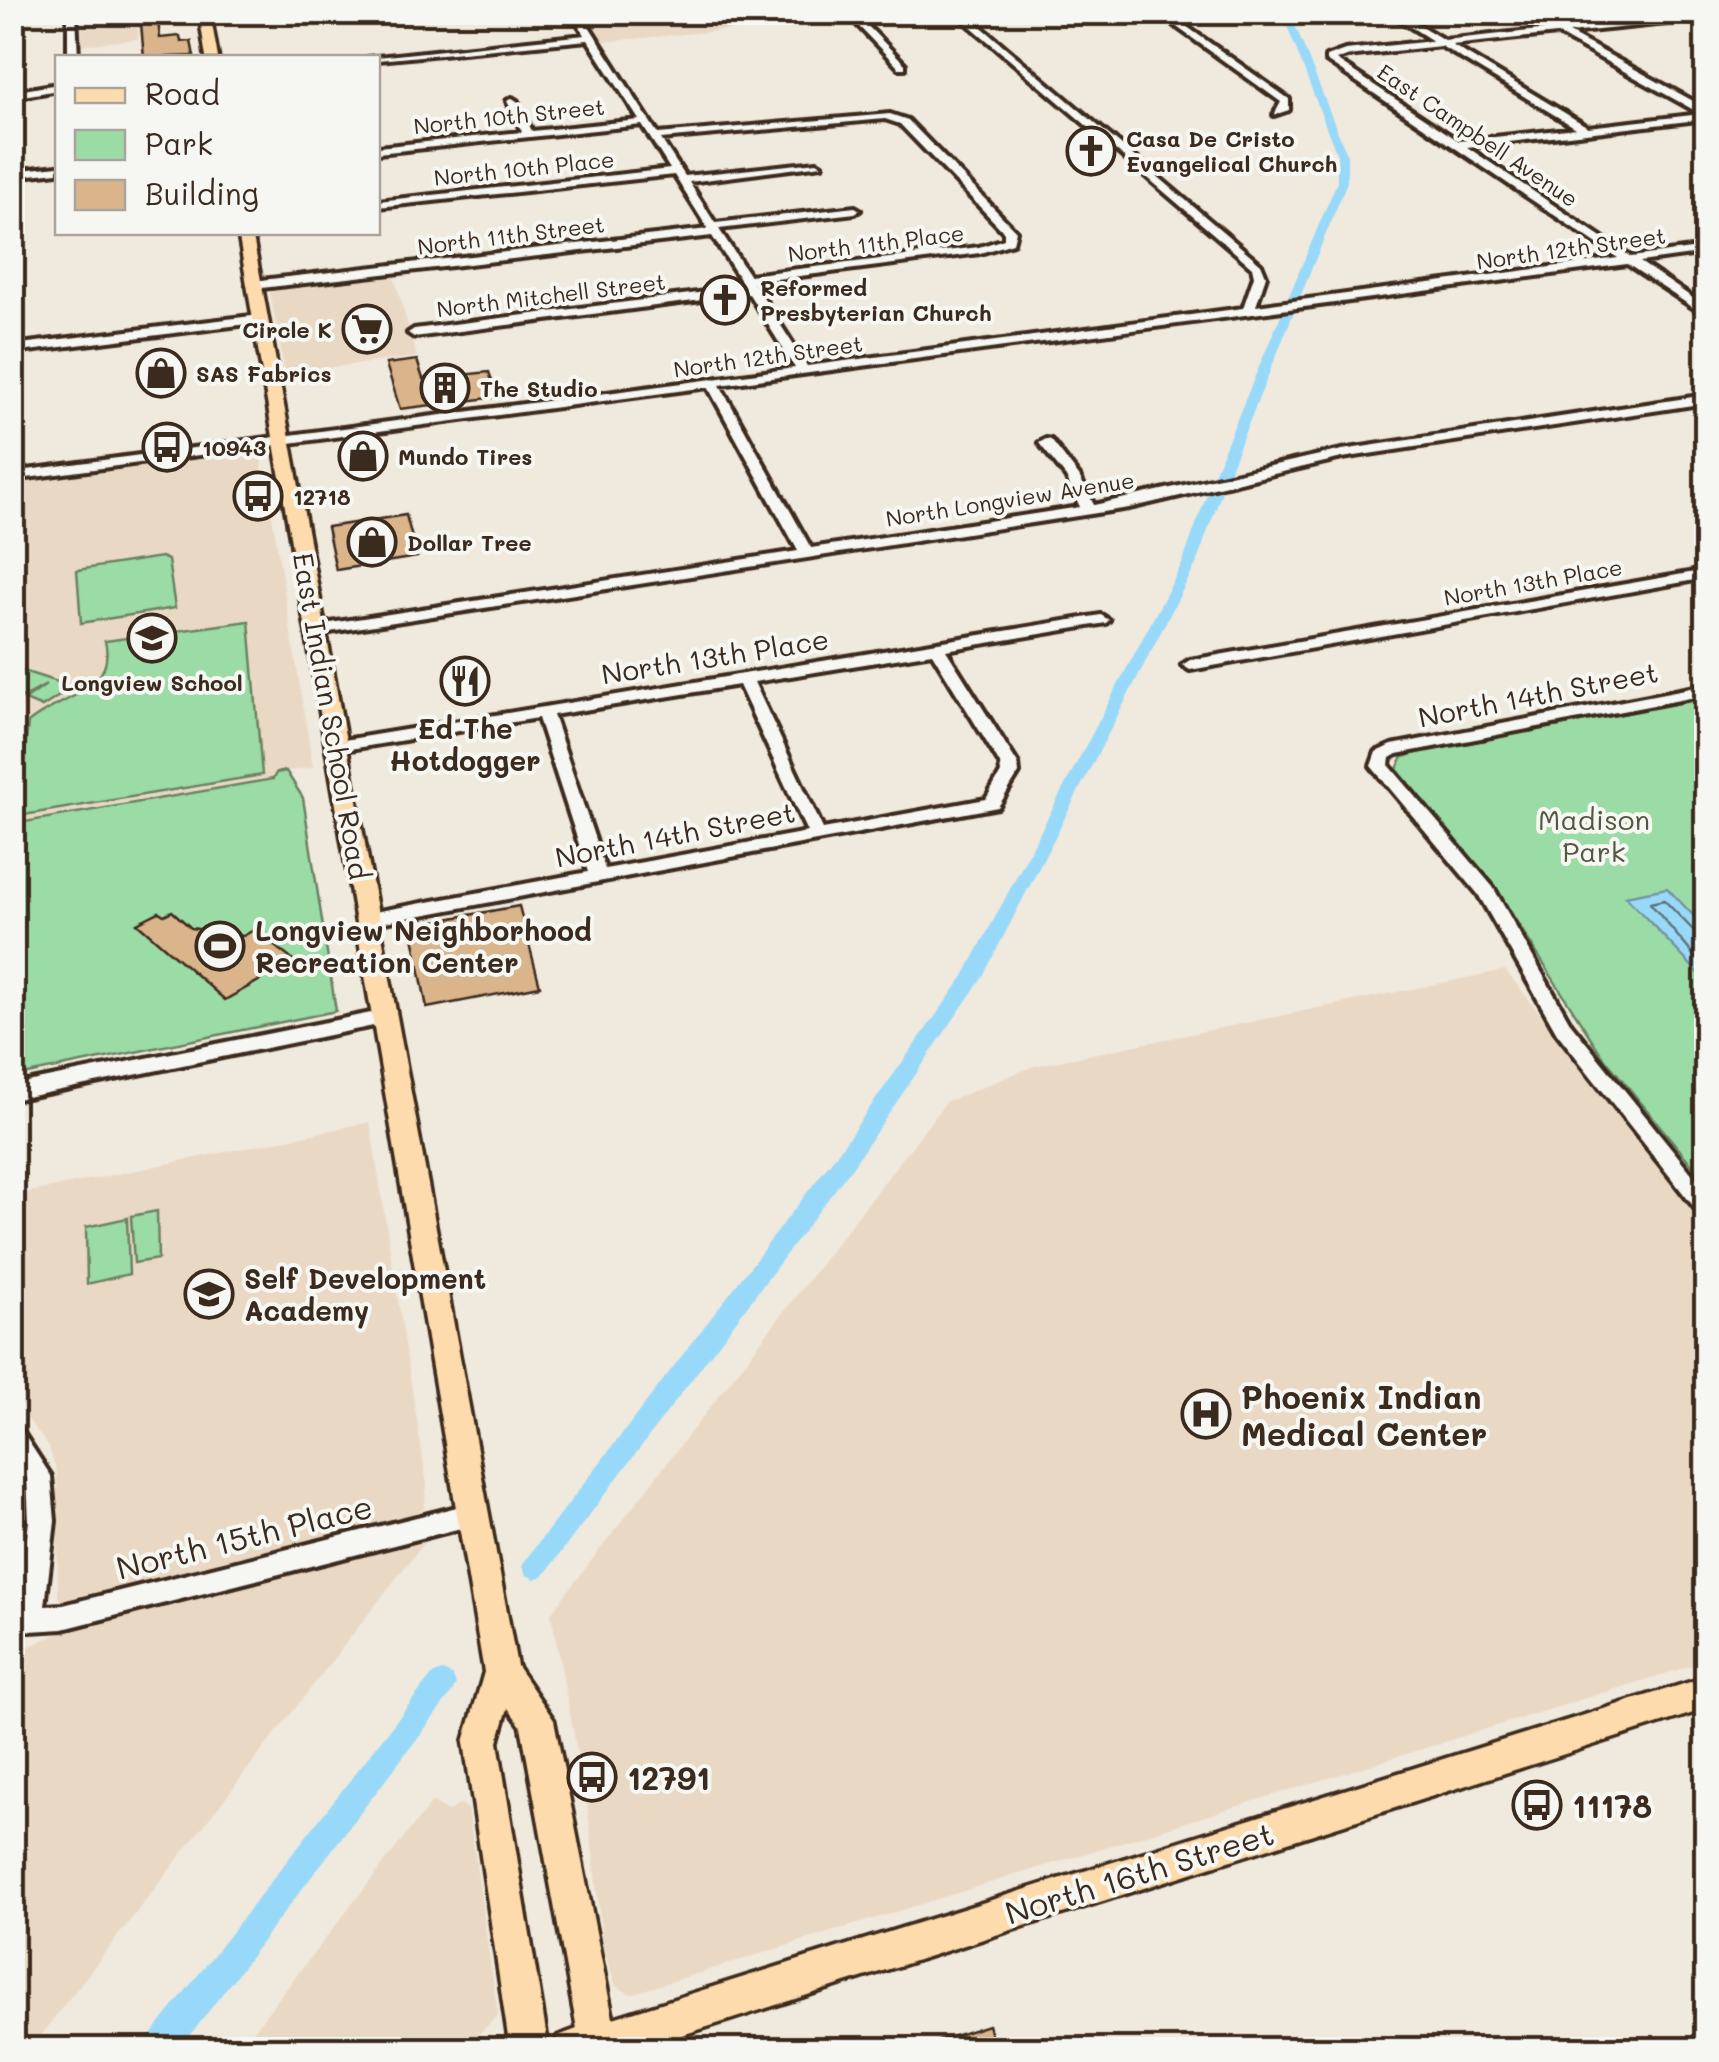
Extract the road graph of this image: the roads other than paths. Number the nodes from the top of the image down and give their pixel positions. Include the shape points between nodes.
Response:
1 (72, 12) edge
2 (204, 12) edge
3 (574, 12) edge
4 (849, 12) edge
5 (958, 12) edge
6 (1160, 12) edge
7 (1392, 12) edge
8 (1524, 12) edge
9 (1706, 16) edge
10 (1558, 31) junction
11 (589, 37) junction
12 (1442, 43) junction
13 (73, 55) edge
14 (211, 55) edge
15 (380, 57) edge
16 (902, 66) dead end
17 (55, 88) edge
18 (12, 95) edge
19 (512, 101) dead end
20 (1278, 113) dead end
21 (1706, 114) edge
22 (645, 122) junction
23 (1586, 130) junction
24 (528, 134) junction
25 (655, 138) junction
26 (1456, 145) junction
27 (380, 150) edge
28 (817, 165) dead end
29 (55, 169) edge
30 (12, 174) edge
31 (678, 176) junction
32 (380, 204) edge
33 (855, 210) dead end
34 (713, 229) junction
35 (245, 235) edge
36 (1706, 250) edge
37 (1630, 261) junction
38 (749, 284) junction
39 (253, 285) junction
40 (1248, 312) junction
41 (1706, 312) edge
42 (260, 319) junction
43 (414, 332) dead end
44 (12, 349) edge
45 (804, 371) junction
46 (712, 383) junction
47 (1706, 399) edge
48 (280, 440) junction
49 (1046, 443) dead end
50 (12, 476) edge
51 (1089, 510) junction
52 (807, 554) junction
53 (1706, 574) edge
54 (1101, 620) dead end
55 (317, 629) junction
56 (936, 647) junction
57 (1190, 664) dead end
58 (745, 679) junction
59 (1706, 690) edge
60 (544, 712) junction
61 (338, 746) junction
62 (817, 835) junction
63 (598, 876) junction
64 (369, 920) junction
65 (386, 1017) junction
66 (12, 1093) edge
67 (1706, 1206) edge
68 (16, 1445) edge
69 (473, 1514) junction
70 (501, 1672) junction
71 (1706, 1693) edge
72 (590, 2047) edge
73 (530, 2050) edge

1 - 13 street
2 - 14 main road
3 - 11 street
4 - 16 street
5 - 40 street via 1257,266
6 - 20 street via 1286,101
7 - 12 street
8 - 10 street
9 - 10 street
10 - 12 street
10 - 21 street
11 - 15 street
11 - 22 street
12 - 23 street
12 - 26 street, East Campbell Avenue via 1330,57
17 - 18 street
19 - 24 street
21 - 23 street
22 - 24 street, North 10th Street
22 - 25 street
23 - 26 street
24 - 27 street, North 10th Street
25 - 31 street
25 - 38 street, North 11th Place via 886,116 904,122 1007,226 1010,241
26 - 37 street, East Campbell Avenue
28 - 31 street, North 10th Place
29 - 30 street
31 - 32 street, North 10th Place
31 - 34 street
33 - 34 street, North 11th Street
34 - 38 street
34 - 39 street, North 11th Street
35 - 39 main road, East Indian School Road
36 - 37 street, North 12th Street
37 - 40 street, North 12th Street
37 - 41 street, East Campbell Avenue
38 - 43 street, North Mitchell Street
38 - 45 street
39 - 42 main road, East Indian School Road
40 - 45 street, North 12th Street
42 - 44 street
42 - 48 main road, East Indian School Road
45 - 46 street, North 12th Street
46 - 48 street, North 12th Street
46 - 52 street
47 - 51 street, North Longview Avenue via 1342,454
48 - 50 street, North 12th Street
48 - 55 main road, East Indian School Road
49 - 51 street
51 - 52 street, North Longview Avenue
52 - 55 street, North Longview Avenue
53 - 57 street, North 13th Place
54 - 56 street, North 13th Place
55 - 61 main road, East Indian School Road
56 - 58 street, North 13th Place
56 - 62 street, North 14th Street via 1009,764 992,803
58 - 60 street, North 13th Place
58 - 62 street
59 - 67 street, North 14th Street via 1392,750 1380,766 1486,892 1564,1028
60 - 61 street, North 13th Place
60 - 63 street
61 - 64 main road, East Indian School Road
62 - 63 street, North 14th Street
63 - 64 street, North 14th Street
64 - 65 main road, East Indian School Road
65 - 66 street
65 - 69 main road, East Indian School Road
68 - 69 street, North 15th Place via 40,1476 42,1521 30,1619
69 - 70 main road, East Indian School Road
70 - 72 main road, East Indian School Road via 537,1720
70 - 73 main road, East Indian School Road via 480,1742
71 - 72 main road, North 16th Street

